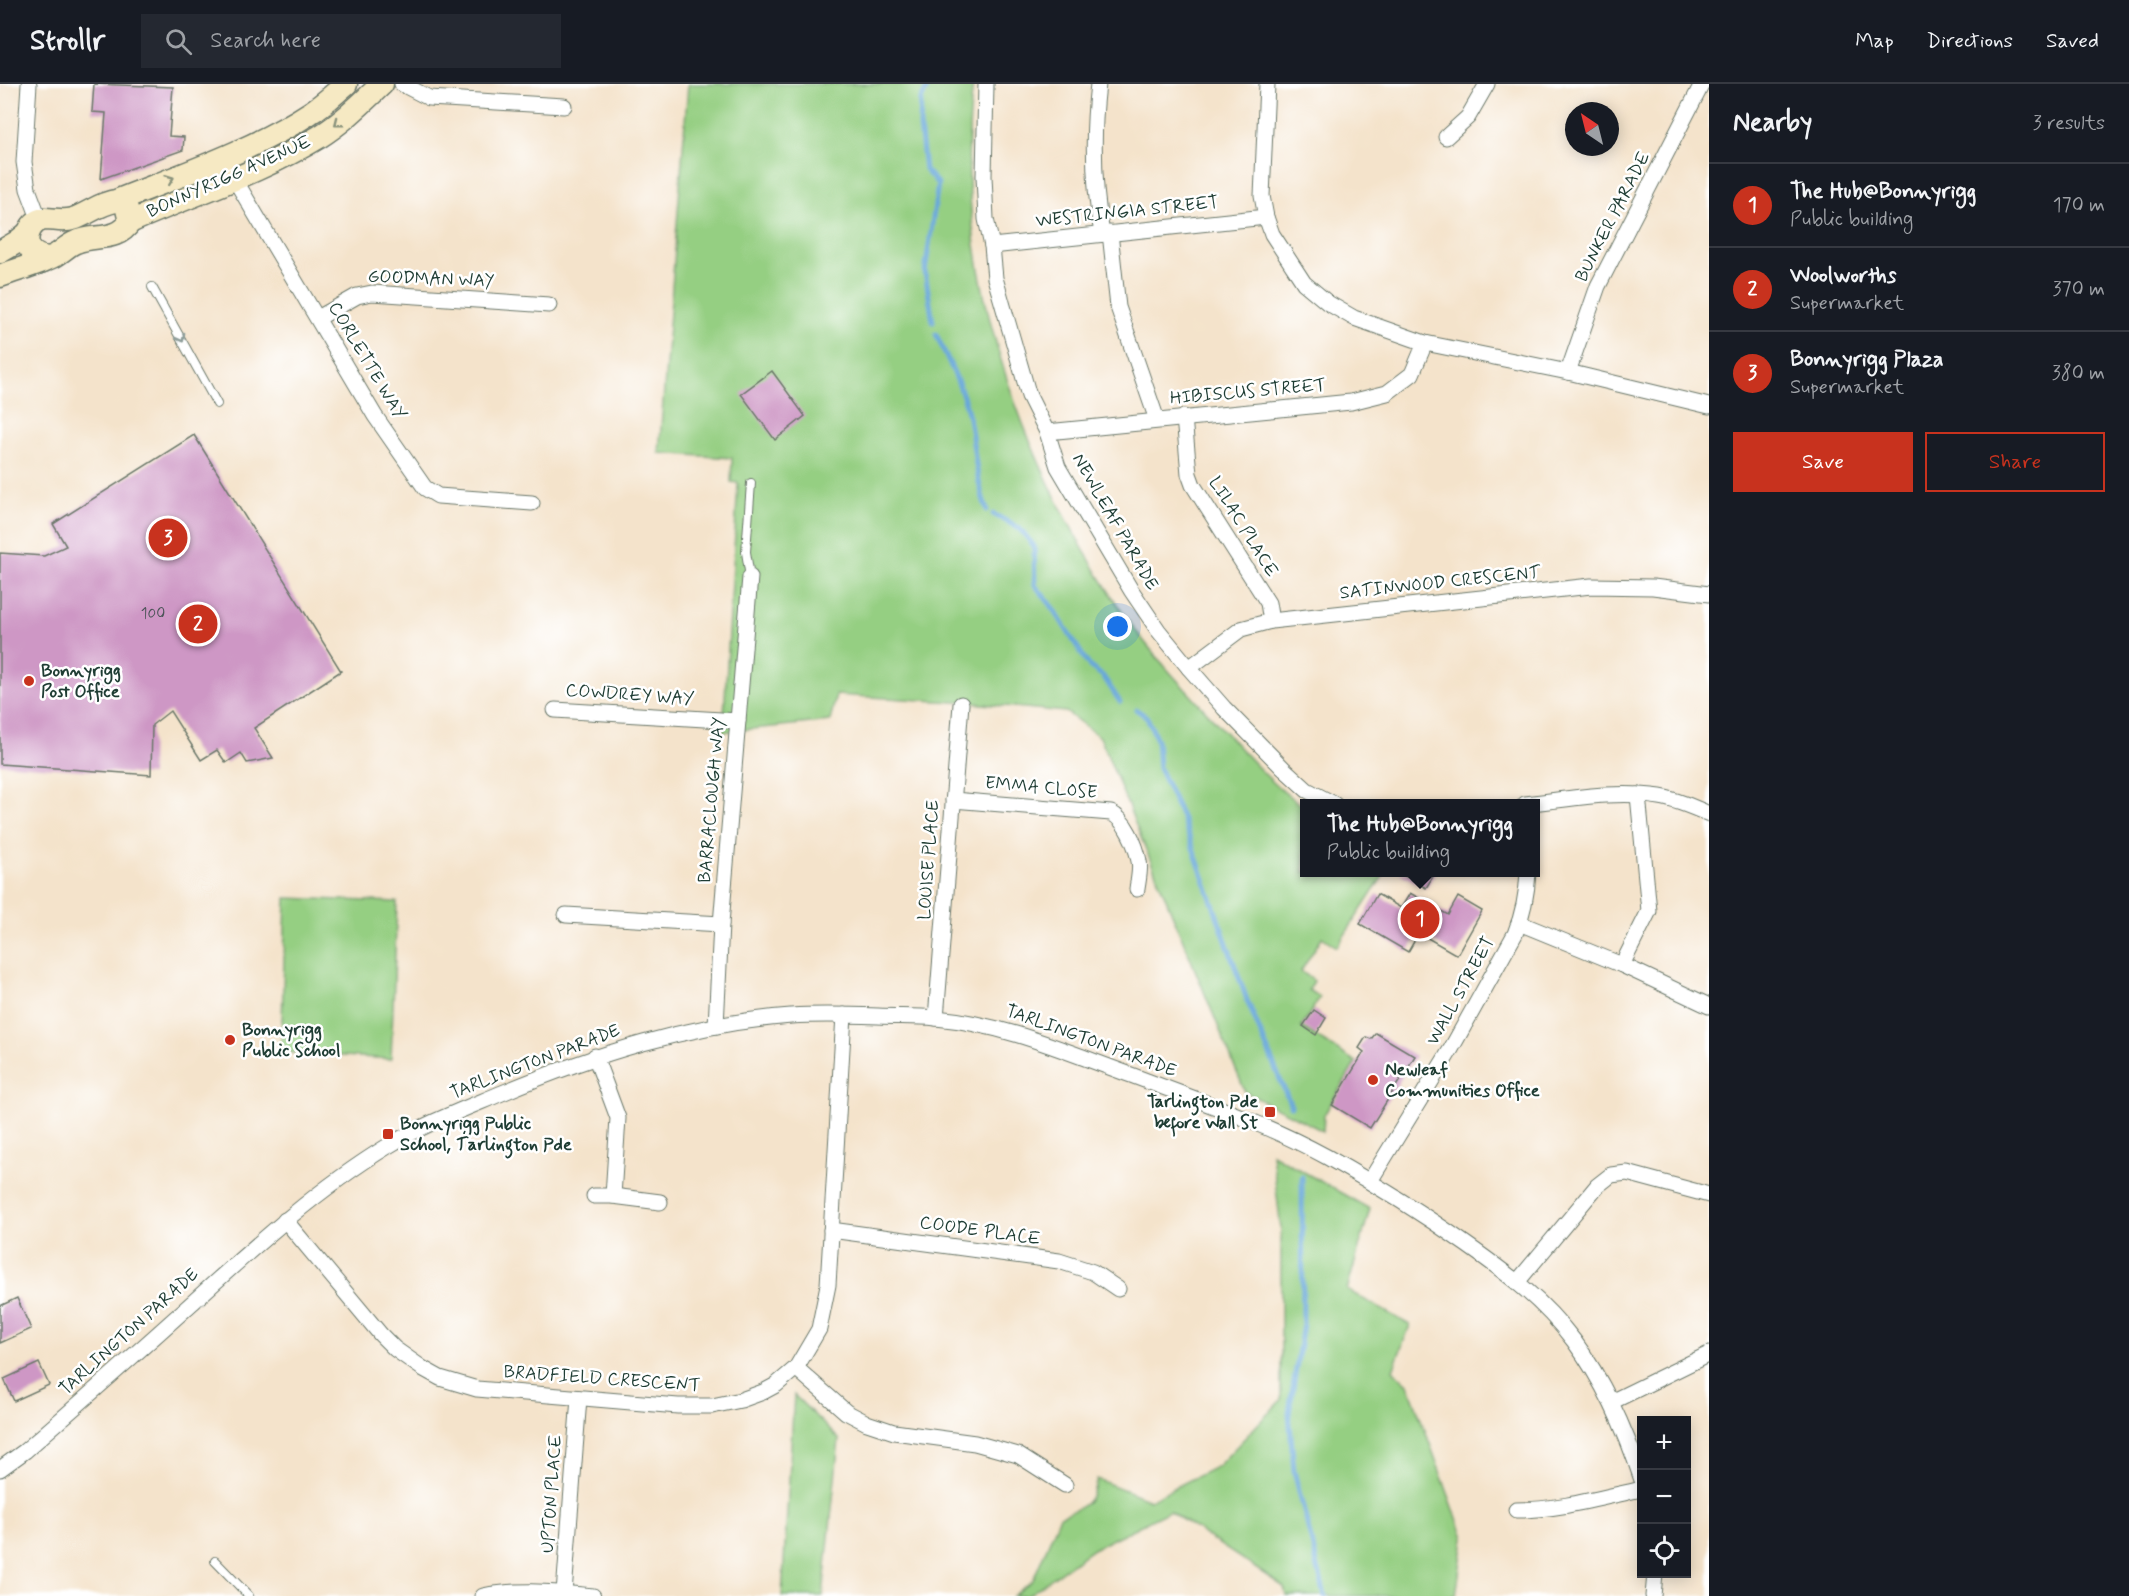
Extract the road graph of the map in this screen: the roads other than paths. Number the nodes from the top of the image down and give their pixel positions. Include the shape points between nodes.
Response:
1 (29, 84) edge
2 (346, 84) edge
3 (382, 84) edge
4 (402, 84) edge
5 (986, 84) edge
6 (1098, 84) edge
7 (1267, 84) edge
8 (1487, 84) edge
9 (1702, 84) edge
10 (564, 106) dead end
11 (1446, 137) dead end
12 (222, 157) junction
13 (234, 178) junction
14 (116, 201) junction
15 (1266, 217) junction
16 (130, 222) junction
17 (34, 227) junction
18 (1106, 234) junction
19 (992, 246) junction
20 (0, 252) edge
21 (48, 258) junction
22 (0, 276) edge
23 (152, 287) dead end
24 (549, 305) dead end
25 (318, 318) junction
26 (1425, 343) junction
27 (1568, 372) junction
28 (217, 404) dead end
29 (1709, 406) edge
30 (1184, 417) junction
31 (1157, 420) junction
32 (1047, 432) junction
33 (751, 483) dead end
34 (532, 503) dead end
35 (750, 577) joint
36 (1709, 594) edge
37 (1271, 621) junction
38 (1189, 668) junction
39 (961, 704) dead end
40 (555, 710) dead end
41 (738, 721) junction
42 (1638, 795) junction
43 (1324, 799) edge
44 (953, 800) junction
45 (1540, 802) edge
46 (1709, 814) edge
47 (1528, 877) edge
48 (1137, 889) dead end
49 (566, 915) dead end
50 (1519, 923) junction
51 (721, 924) junction
52 (1622, 965) junction
53 (1709, 1006) edge
54 (844, 1015) junction
55 (936, 1018) junction
56 (716, 1026) junction
57 (595, 1056) junction
58 (1370, 1181) junction
59 (1709, 1195) edge
60 (594, 1196) dead end
61 (613, 1196) junction
62 (660, 1202) dead end
63 (285, 1220) junction
64 (831, 1230) junction
65 (1518, 1281) junction
66 (1118, 1289) dead end
67 (1709, 1354) edge
68 (796, 1368) junction
69 (579, 1398) junction
70 (1611, 1402) junction
71 (0, 1468) edge
72 (1638, 1470) edge
73 (1065, 1485) dead end
74 (1637, 1490) edge
75 (1516, 1510) dead end
76 (215, 1561) dead end
77 (1655, 1578) edge
78 (564, 1593) junction
79 (249, 1596) edge
80 (483, 1596) edge
81 (593, 1596) edge
82 (1653, 1596) edge

1 - 17 street via 24,162
2 - 12 street, BONNYRIGG AVENUE via 287,127
3 -> 13 street, BONNYRIGG AVENUE via 321,136
4 - 10 street via 429,98
5 - 19 street, NEWLEAF PARADE via 984,176
6 - 18 street via 1093,154 1095,201
7 - 15 street via 1262,196
8 - 11 street via 1468,117
9 - 27 street, BUNKER PARADE via 1598,286
12 - 13 street, CORLETTE WAY
14 -> 12 street, BONNYRIGG AVENUE
13 - 16 street, BONNYRIGG AVENUE
13 - 25 street, CORLETTE WAY
14 - 16 street via 127,209
14 - 17 street, BONNYRIGG AVENUE via 72,219
15 - 18 street, WESTRINGIA STREET
15 - 26 street via 1272,234 1304,282 1328,303 1354,318
16 - 21 street, BONNYRIGG AVENUE via 113,236 84,239
17 - 20 street
17 - 21 street via 28,244 36,255
18 - 19 street, WESTRINGIA STREET
18 - 31 street via 1118,307
19 - 32 street, NEWLEAF PARADE via 995,278 1008,329 1029,396
21 - 22 street
23 -> 28 lane
24 - 25 street, GOODMAN WAY via 372,293 357,296
25 - 34 street, CORLETTE WAY via 375,416 425,488 438,496
26 - 27 street
26 - 30 street, HIBISCUS STREET via 1412,374 1387,393 1351,402
27 - 29 street
30 - 31 street, HIBISCUS STREET
30 - 37 street, LILAC PLACE via 1189,474 1268,603
31 - 32 street, HIBISCUS STREET
32 - 38 street, NEWLEAF PARADE via 1058,467 1104,547 1158,630
33 - 35 lane via 746,552
35 - 41 street, BARRACLOUGH WAY
36 - 37 street, SATINWOOD CRESCENT via 1653,587 1591,586
37 - 38 street, SATINWOOD CRESCENT via 1241,630
38 - 43 street, NEWLEAF PARADE via 1283,768 1307,790
39 - 44 street, LOUISE PLACE
40 - 41 street, COWDREY WAY
41 - 51 street, BARRACLOUGH WAY
42 - 45 street
42 - 46 street via 1678,802
42 - 52 street via 1649,911
44 - 48 street, EMMA CLOSE via 1118,816 1140,862
44 - 55 street, LOUISE PLACE
47 - 50 street, WALL STREET
49 - 51 street
50 - 52 street
50 - 58 street, WALL STREET via 1451,1049
51 - 56 street, BARRACLOUGH WAY
52 - 53 street
54 - 55 street, TARLINGTON PARADE
54 - 56 street, TARLINGTON PARADE via 792,1016
54 - 64 street, BRADFIELD CRESCENT
55 - 58 street, TARLINGTON PARADE via 996,1028 1036,1040 1241,1117 1307,1146
56 - 57 street, TARLINGTON PARADE
57 - 61 street via 618,1118
57 - 63 street, TARLINGTON PARADE via 424,1126 347,1174
58 - 65 street, TARLINGTON PARADE
59 - 65 street via 1627,1173 1611,1175 1597,1186
60 - 61 street
61 - 62 street
63 - 69 street, BRADFIELD CRESCENT via 366,1319 395,1349 422,1368 477,1389
63 - 71 street, TARLINGTON PARADE via 25,1451
64 - 66 street, COODE PLACE via 1059,1261 1093,1272
64 - 68 street, BRADFIELD CRESCENT via 828,1285 819,1329
65 - 70 street, TARLINGTON PARADE via 1576,1344
67 - 70 street
68 - 69 street, BRADFIELD CRESCENT via 763,1392 712,1406
68 - 73 street via 846,1412 867,1423 894,1432 975,1443 1018,1455
69 - 78 street, UPTON PLACE
70 - 72 street, TARLINGTON PARADE
74 - 75 street via 1581,1503
76 - 79 lane
77 - 82 street
78 - 80 street
78 - 81 street

